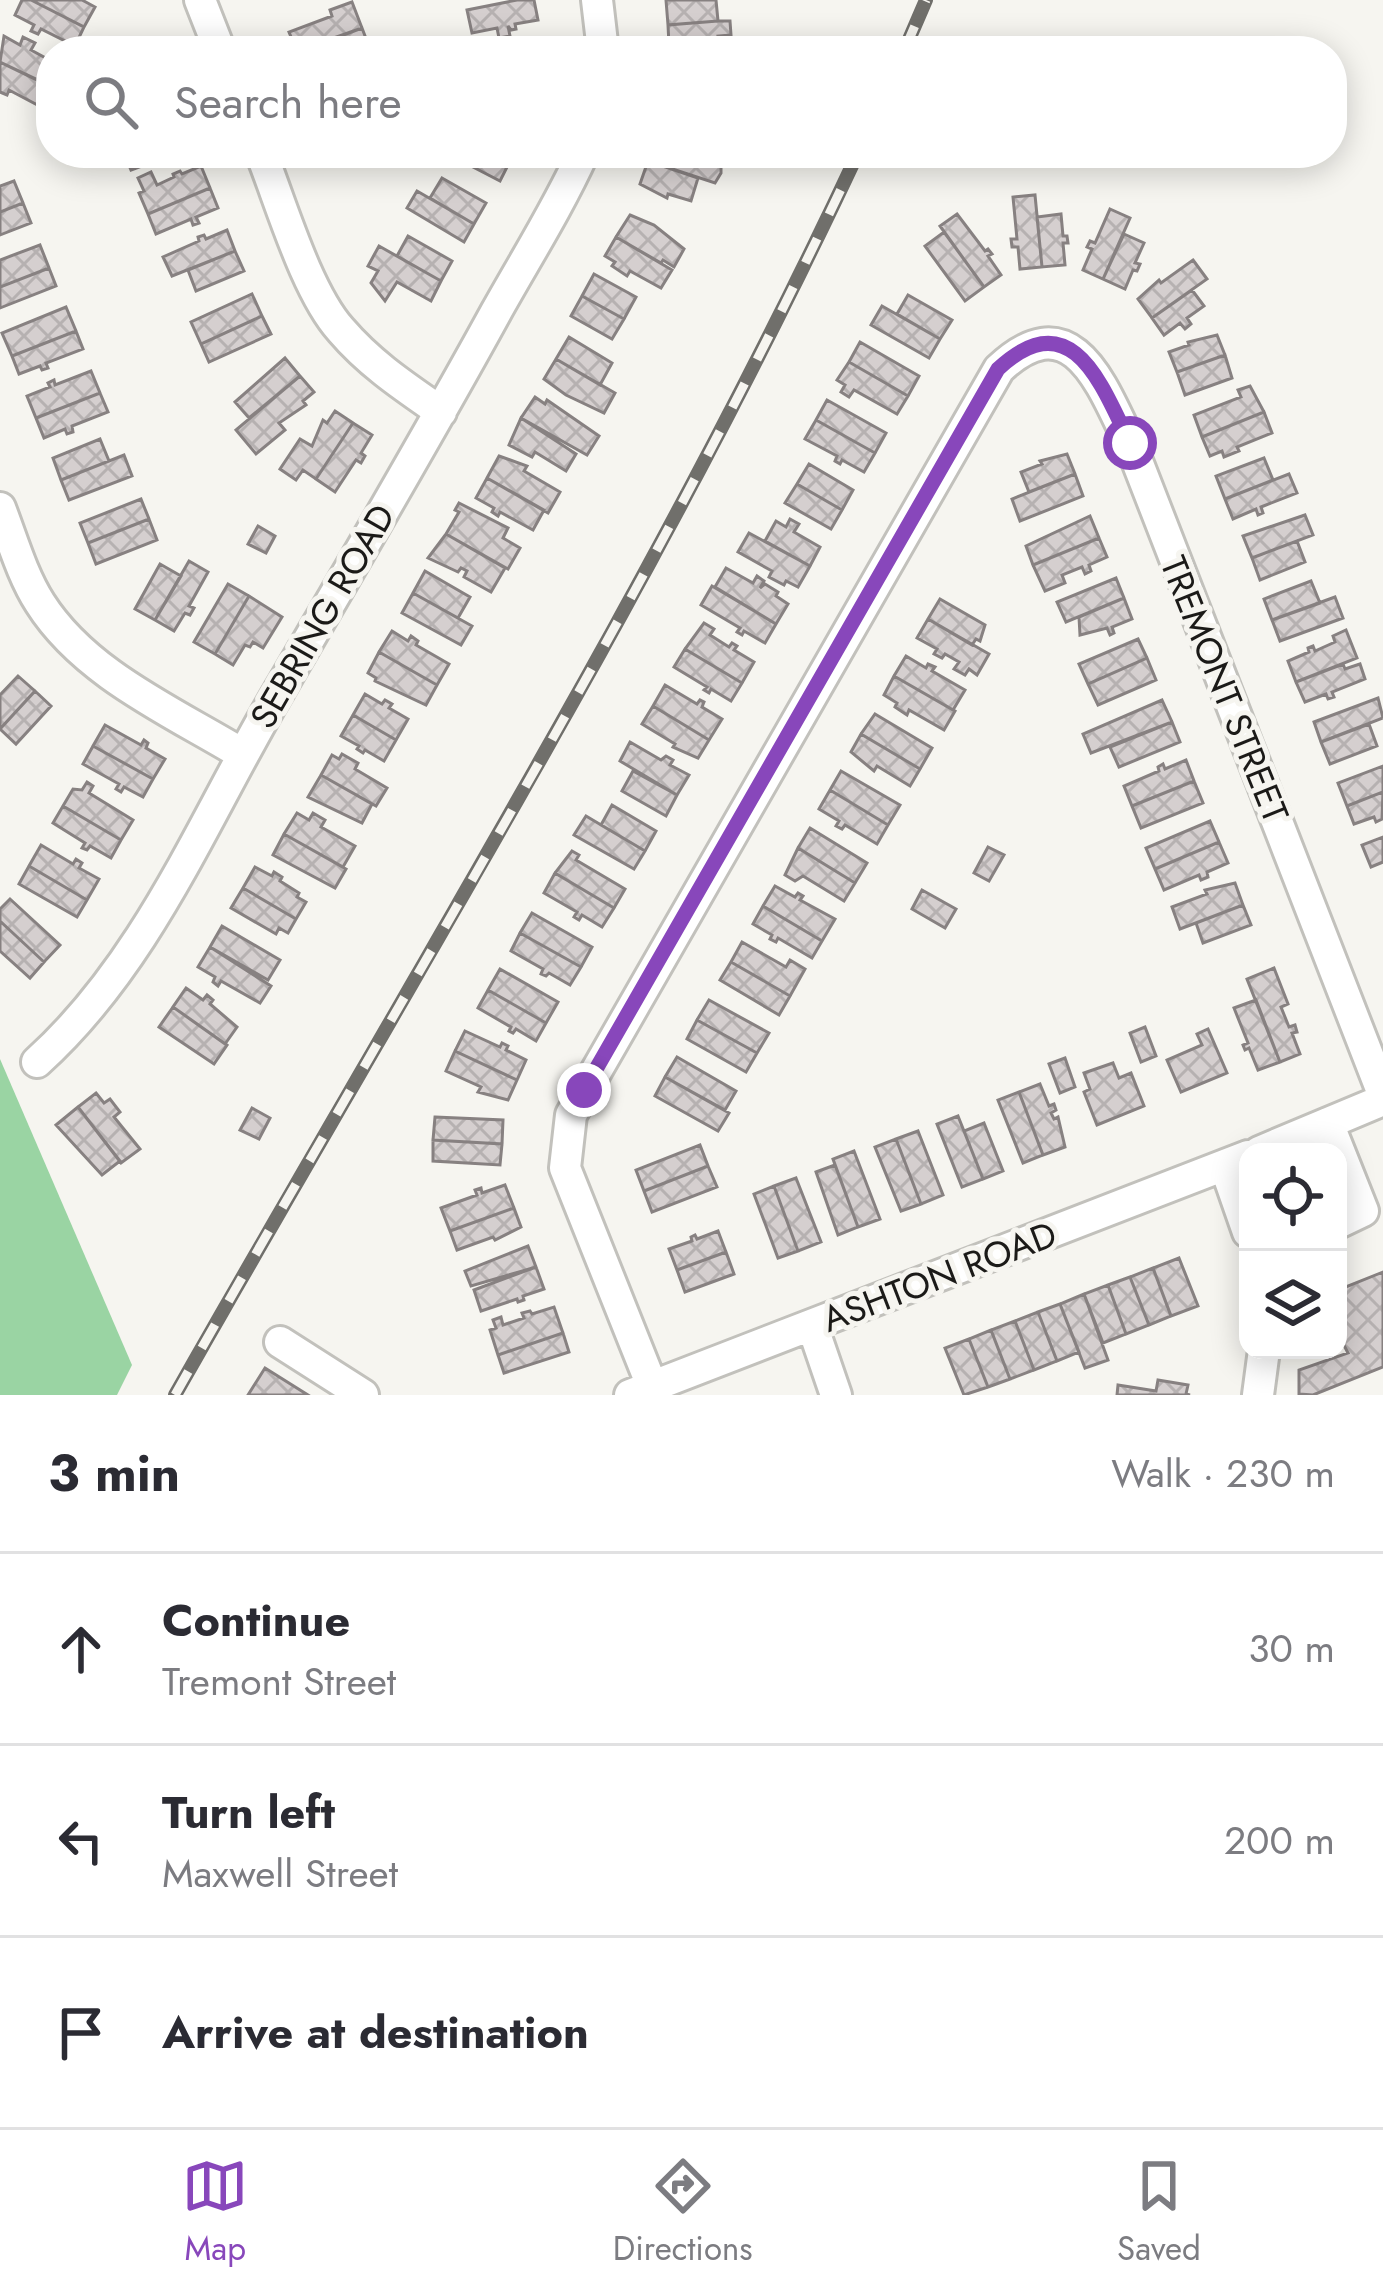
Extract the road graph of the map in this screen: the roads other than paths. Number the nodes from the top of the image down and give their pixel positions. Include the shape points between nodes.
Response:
1 (200, 0) edge
2 (597, 0) edge
3 (214, 36) edge
4 (601, 36) edge
5 (267, 168) edge
6 (575, 168) edge
7 (441, 412) junction
8 (0, 508) edge
9 (242, 754) junction
10 (37, 1062) dead end
11 (1383, 1097) edge
12 (1328, 1123) junction
13 (1280, 1143) edge
14 (1236, 1161) edge
15 (1361, 1213) edge
16 (812, 1325) junction
17 (280, 1342) dead end
18 (1263, 1359) edge
19 (641, 1390) edge
20 (363, 1395) edge
21 (836, 1395) edge
22 (1258, 1395) edge

1 - 3 street
2 - 4 street
5 - 7 street via 337,327
6 - 7 street, SEBRING ROAD
7 - 9 street, SEBRING ROAD
8 - 9 street via 40,603 69,639
9 - 10 street, SEBRING ROAD via 112,983
11 - 12 street
11 - 19 street, TREMONT STREET via 1130,443 1082,356 1061,344 1034,344 998,369 571,1114 565,1168
12 - 13 street
12 - 15 street
14 - 16 street, ASHTON ROAD
16 - 19 street, ASHTON ROAD
16 - 21 street
17 - 20 street
18 - 22 street

